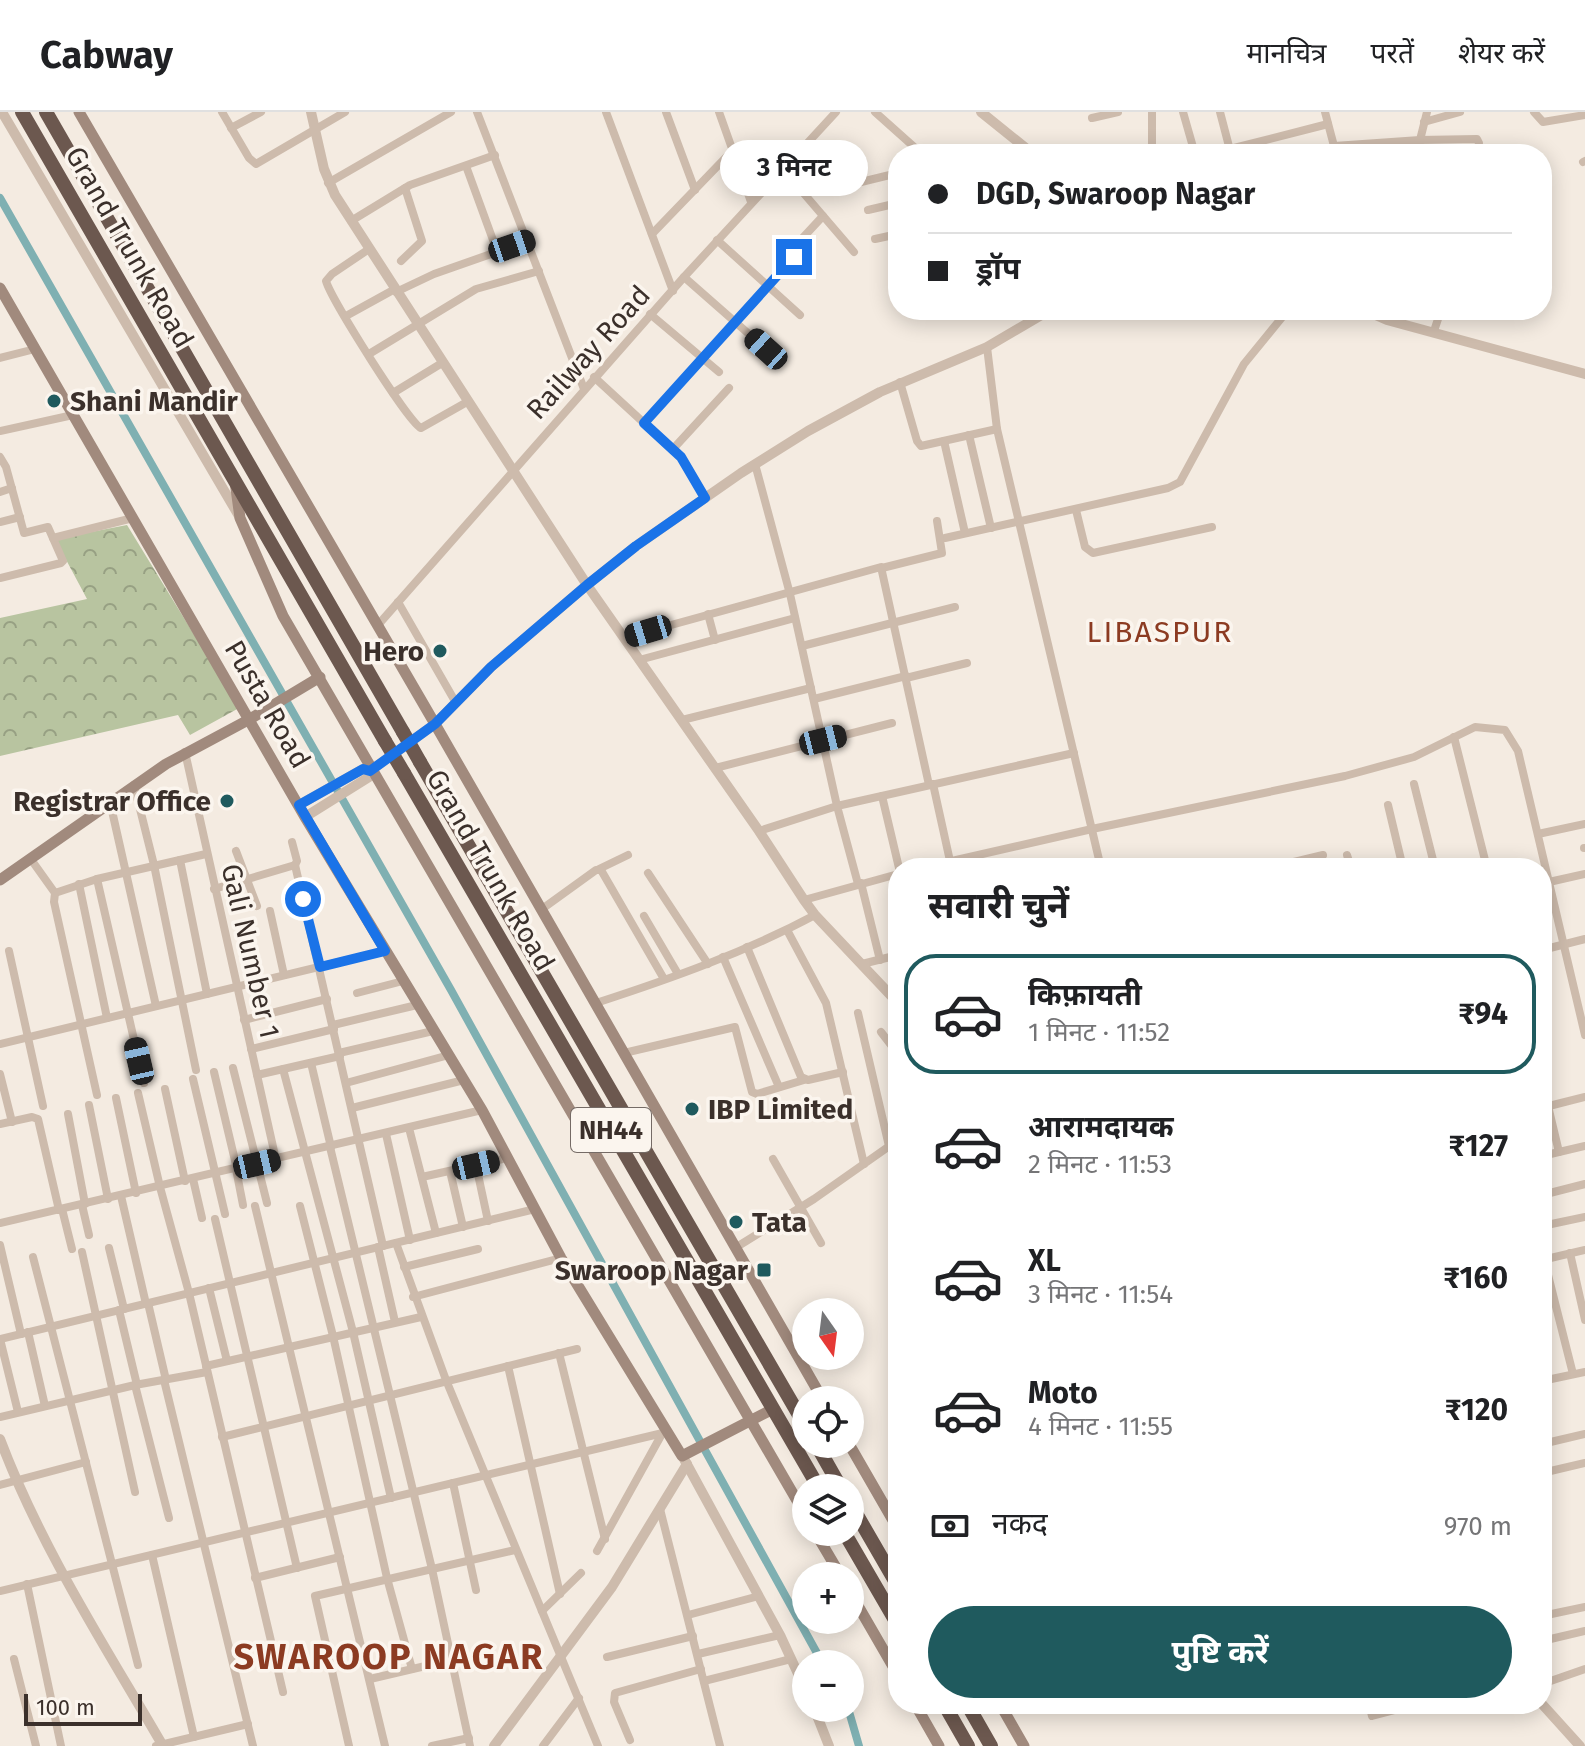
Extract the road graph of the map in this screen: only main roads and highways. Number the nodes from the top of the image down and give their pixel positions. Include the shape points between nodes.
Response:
1 (22, 112) edge
2 (46, 112) edge
3 (79, 112) edge
4 (0, 288) edge
5 (235, 481) junction
6 (320, 677) junction
7 (255, 716) junction
8 (0, 880) edge
9 (815, 1386) edge
10 (792, 1403) edge
11 (773, 1409) junction
12 (751, 1421) junction
13 (857, 1458) edge
14 (811, 1474) edge
15 (792, 1492) edge
16 (888, 1512) edge
17 (864, 1527) edge
18 (852, 1546) edge
19 (888, 1569) edge
20 (888, 1608) edge
21 (864, 1616) edge
22 (888, 1658) edge
23 (921, 1714) edge
24 (950, 1714) edge
25 (973, 1714) edge
26 (1006, 1714) edge
27 (939, 1746) edge
28 (968, 1746) edge
29 (991, 1746) edge
30 (1024, 1746) edge

1 - 5 highway, Grand Trunk Road / NH44
2 - 10 highway, Grand Trunk Road / NH44, bridge
3 - 9 main road
4 - 7 main road, Pusta Road
5 - 6 main road via 240,518 283,616
5 - 11 highway, Grand Trunk Road / NH44, bridge
6 - 7 main road
6 - 12 main road
7 - 8 main road via 185,752
7 - 12 main road, Pusta Road via 305,817 482,1110 561,1258 665,1432 688,1458
11 - 12 main road
11 - 14 highway, Grand Trunk Road / NH44
12 - 15 main road
13 - 16 main road
17 - 19 highway
18 - 20 highway
21 - 22 main road
23 - 27 main road
24 - 28 highway
25 - 29 highway
26 - 30 main road

